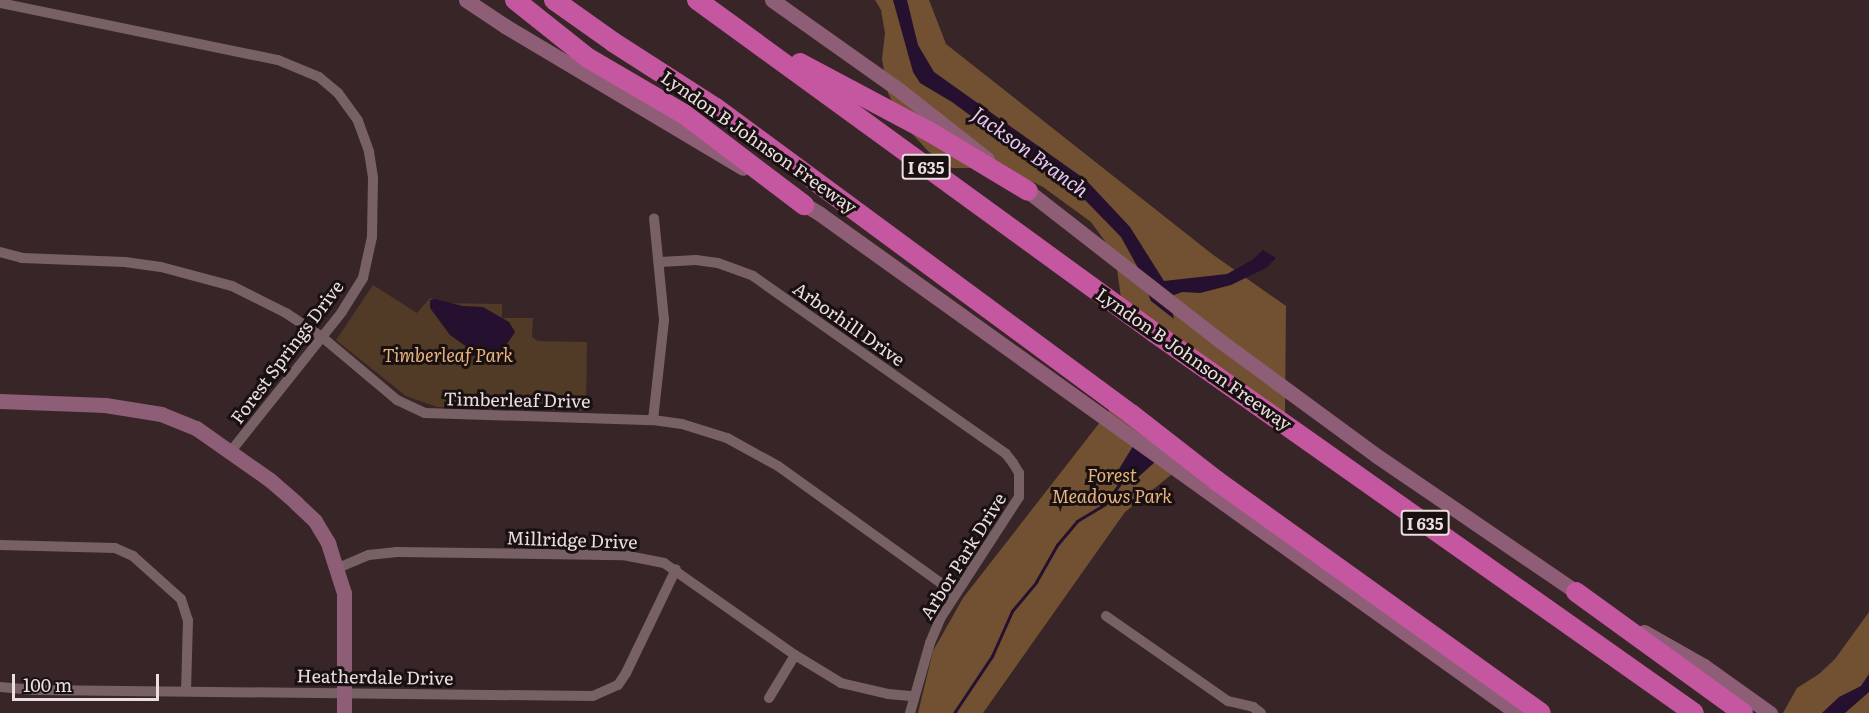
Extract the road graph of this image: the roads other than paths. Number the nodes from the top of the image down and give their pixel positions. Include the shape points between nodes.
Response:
1 (466, 0) edge
2 (515, 0) edge
3 (554, 0) edge
4 (697, 0) edge
5 (772, 0) edge
6 (0, 3) edge
7 (735, 28) junction
8 (1028, 191) junction
9 (804, 205) junction
10 (654, 218) dead end
11 (0, 252) edge
12 (660, 262) junction
13 (322, 337) junction
14 (0, 401) edge
15 (653, 420) junction
16 (231, 452) junction
17 (1006, 454) joint
18 (0, 545) edge
19 (338, 568) junction
20 (676, 569) junction
21 (1576, 592) junction
22 (955, 593) junction
23 (1106, 616) dead end
24 (795, 655) junction
25 (0, 687) edge
26 (186, 691) junction
27 (344, 693) junction
28 (913, 696) junction
29 (769, 698) dead end
30 (1257, 710) edge
31 (344, 713) edge
32 (910, 713) edge
33 (1517, 713) edge
34 (1541, 713) edge
35 (1694, 713) edge
36 (1743, 713) edge
37 (1770, 713) edge

1 - 9 main road
2 - 9 highway via 588,58 684,114
3 - 34 highway, Lyndon B Johnson Freeway via 716,108 1216,481
4 - 7 highway, Lyndon B Johnson Freeway / I 635
5 - 8 main road via 949,128
6 - 13 street, Forest Springs Drive via 278,60 304,69 338,93 358,121 369,152 373,178 372,237 363,278
7 - 8 highway via 930,132
7 - 35 highway, Lyndon B Johnson Freeway / I 635 via 1155,333
8 - 21 main road via 1219,340 1377,456
9 - 33 main road
10 - 12 street
11 - 13 street, Timberleaf Drive via 22,258 125,262 200,276 261,299
12 - 15 street via 663,343
12 - 17 street, Arborhill Drive via 718,263 753,276
13 - 15 street, Timberleaf Drive via 397,400 425,413
13 - 16 street, Forest Springs Drive
14 - 16 main road via 134,408 196,428
15 - 22 street, Timberleaf Drive via 706,431 758,454
16 - 19 main road via 270,480 315,521
17 - 22 street, Arbor Park Drive via 1019,473 1019,497
18 - 26 street via 115,548 133,556 181,599 188,620
19 - 20 street, Millridge Drive via 369,555 397,552 623,555
19 - 27 main road via 346,604
20 - 24 street, Millridge Drive
20 - 27 street, Heatherdale Drive via 626,674 618,686 593,696
21 - 36 highway
21 - 37 main road via 1704,666
22 - 28 street, Arbor Park Drive via 930,643
23 - 30 street via 1228,701
24 - 28 street, Millridge Drive via 841,683
24 - 29 street
25 - 26 street, Heatherdale Drive
26 - 27 street, Heatherdale Drive
27 - 31 main road
28 - 32 street, Arbor Park Drive

